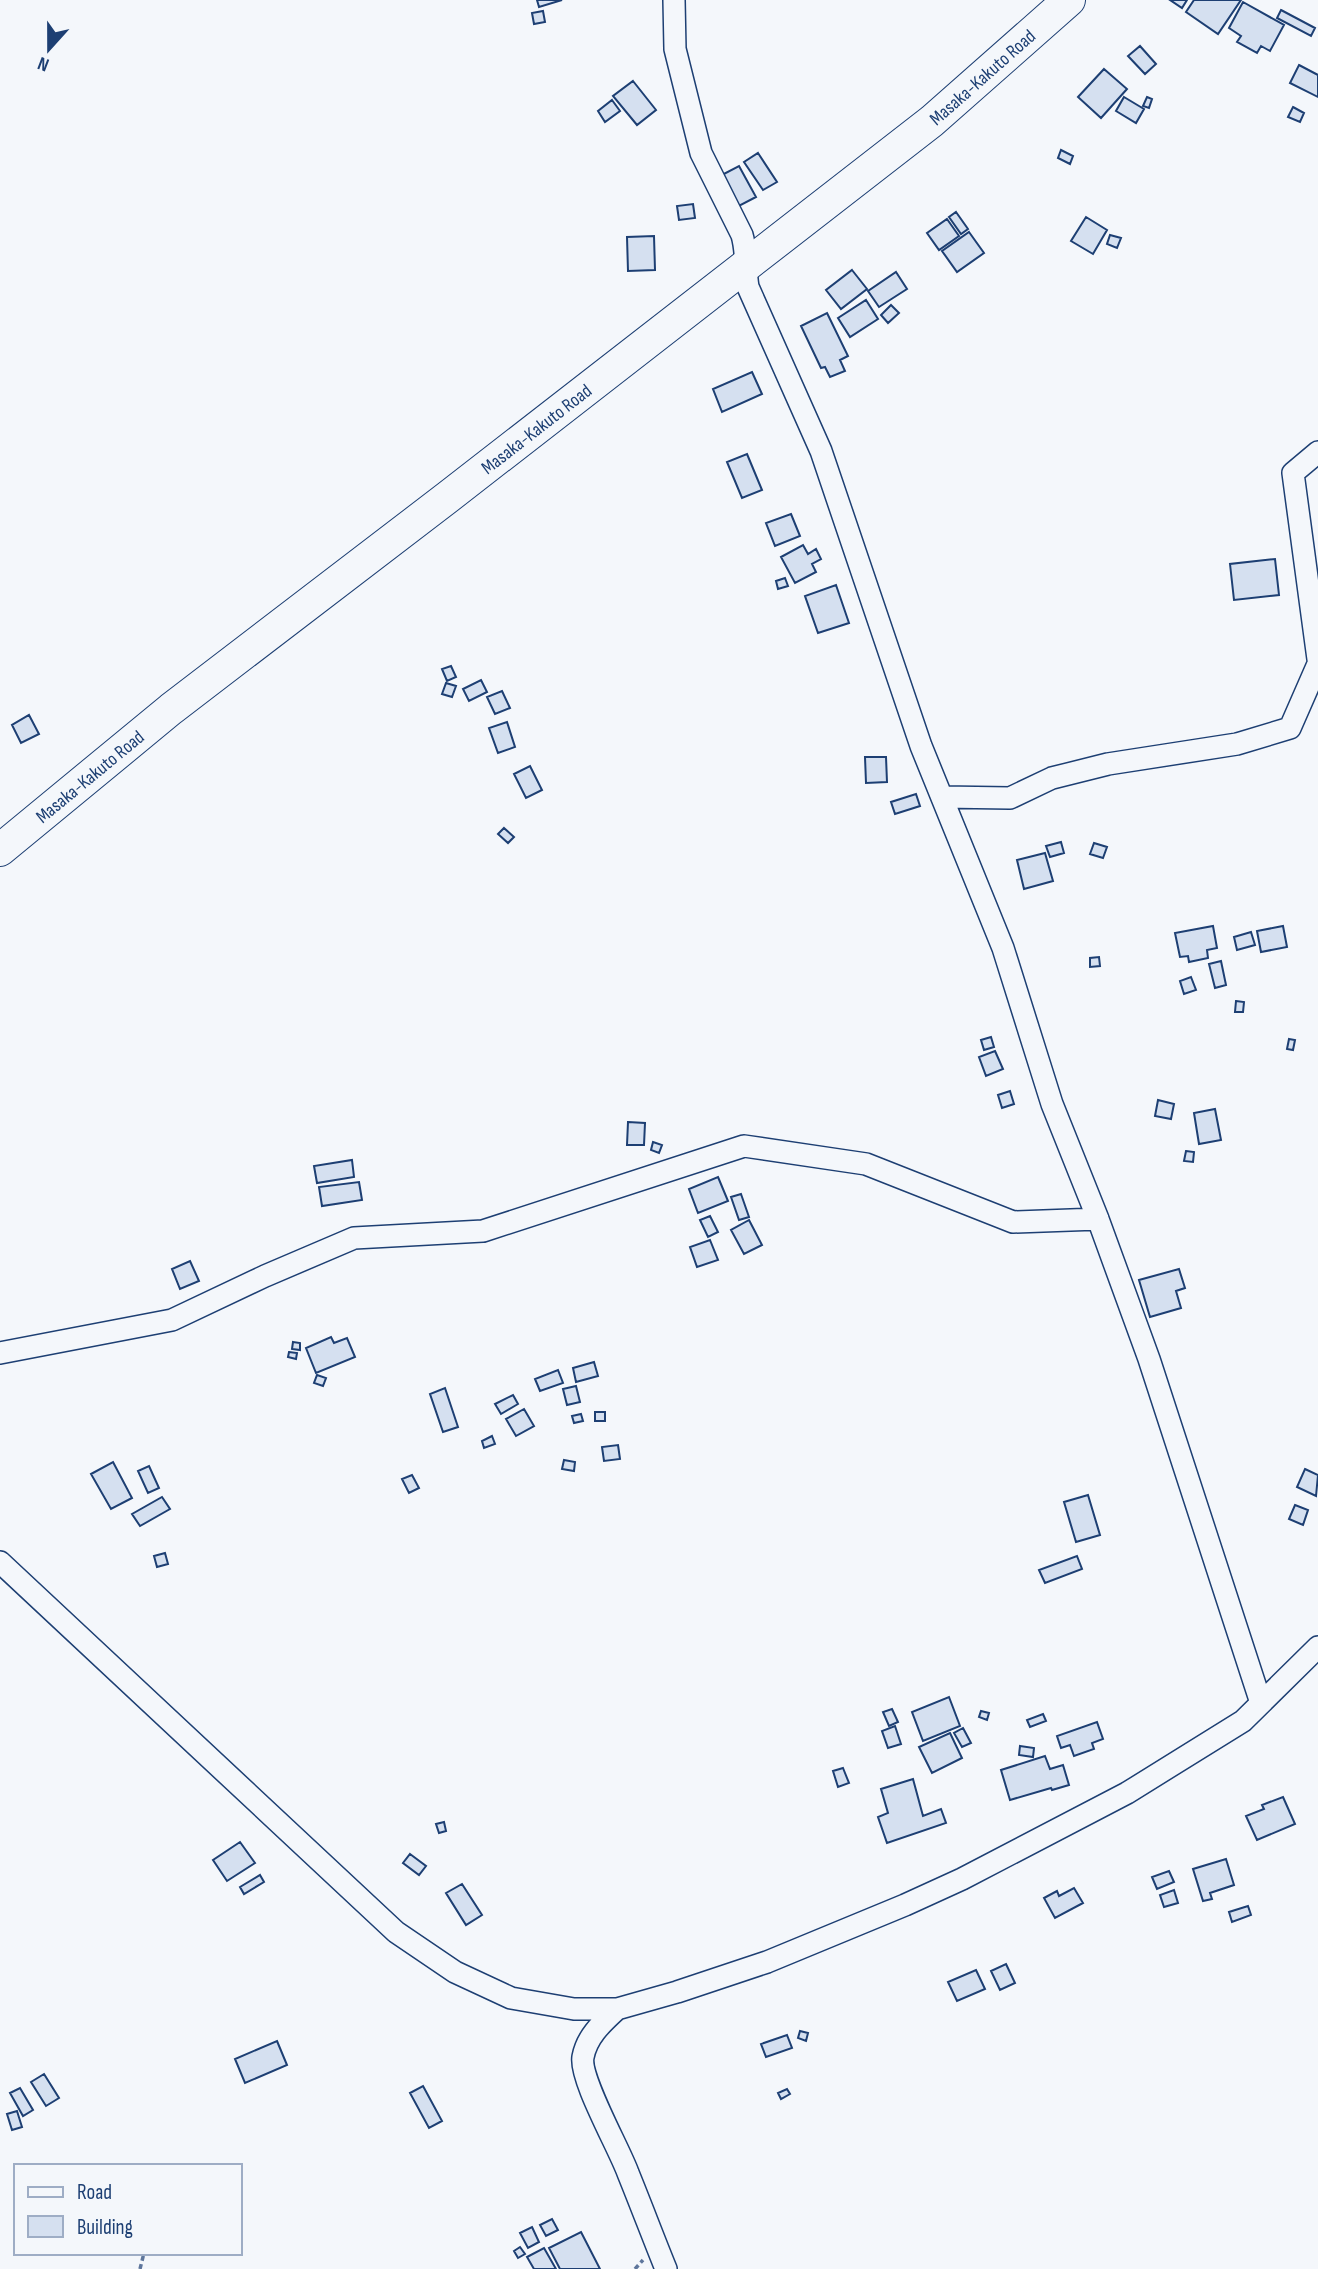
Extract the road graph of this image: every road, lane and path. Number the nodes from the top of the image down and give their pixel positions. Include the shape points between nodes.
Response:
1 (674, 0) edge
2 (1069, 0) edge
3 (745, 267) junction
4 (1318, 452) edge
5 (1318, 661) edge
6 (942, 797) junction
7 (0, 850) edge
8 (1098, 1219) junction
9 (0, 1353) edge
10 (0, 1562) edge
11 (1318, 1647) edge
12 (1261, 1703) junction
13 (617, 2009) junction
14 (666, 2269) edge

1 - 3 street via 675,49 701,153 742,235
2 - 3 highway, Masaka-Kakuto Road via 932,121
3 - 6 street via 748,287 821,451
3 - 7 highway, Masaka-Kakuto Road via 171,709
4 - 5 street via 1293,473
5 - 6 street via 1290,729 1237,744 1052,778 1010,798
6 - 8 street via 1003,948 1052,1104
8 - 9 street via 1013,1222 866,1164 744,1146 484,1231 354,1238 172,1320
8 - 12 street via 1149,1359
10 - 13 street via 396,1931 455,1972 511,1998 574,2009
11 - 12 street
12 - 13 street via 1243,1721 1127,1793 962,1879 767,1962
13 - 14 street via 595,2030 582,2060 586,2081 628,2170

